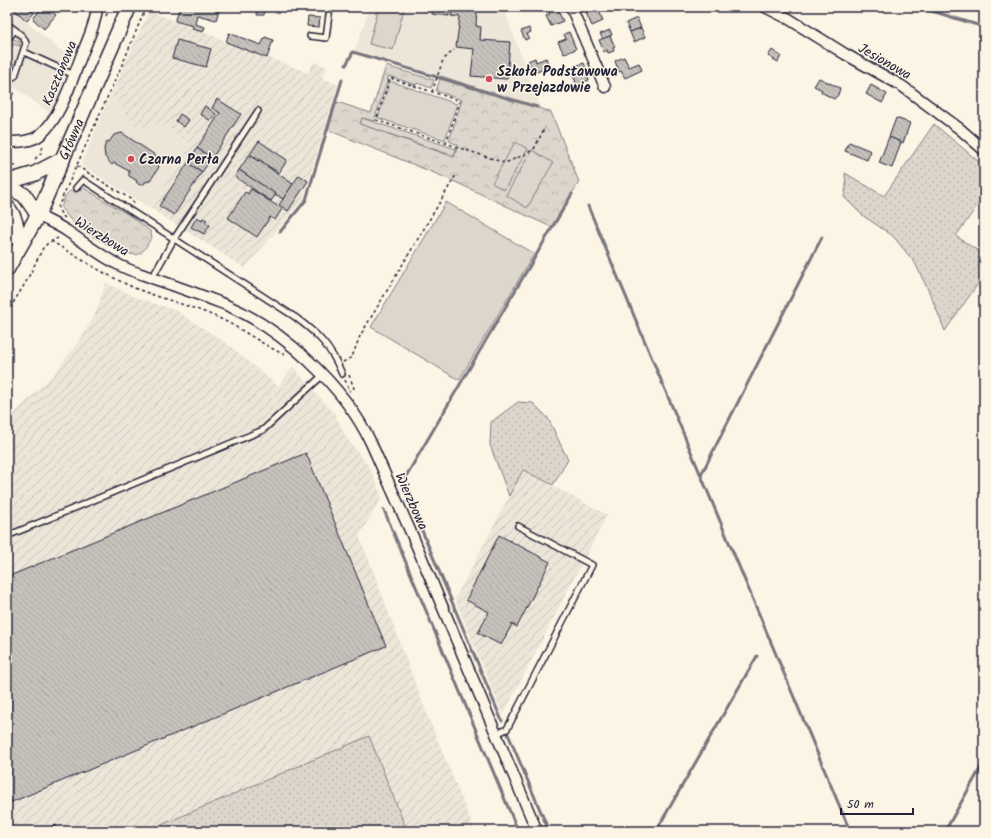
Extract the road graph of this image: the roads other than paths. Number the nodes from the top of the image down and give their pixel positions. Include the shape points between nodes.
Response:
1 (97, 7) edge
2 (129, 7) edge
3 (330, 7) edge
4 (571, 7) edge
5 (765, 7) edge
6 (7, 24) edge
7 (15, 30) junction
8 (310, 36) dead end
9 (7, 40) edge
10 (24, 52) junction
11 (74, 75) junction
12 (7, 76) edge
13 (605, 87) dead end
14 (258, 111) dead end
15 (7, 142) edge
16 (984, 150) edge
17 (63, 159) junction
18 (7, 182) edge
19 (7, 186) edge
20 (76, 188) dead end
21 (9, 208) edge
22 (38, 215) junction
23 (174, 239) junction
24 (20, 246) junction
25 (7, 269) edge
26 (152, 278) junction
27 (342, 374) road end
28 (323, 376) junction
29 (518, 526) dead end
30 (7, 536) edge
31 (496, 734) junction
32 (538, 831) edge

1 - 11 street, Kasztanowa via 94,23
2 - 17 main road, Główna
3 - 8 lane via 326,38
4 - 13 street
5 - 16 street, Jesionowa via 902,86
6 - 7 lane
7 - 9 lane
7 - 10 lane via 26,40
10 - 11 lane
10 - 12 lane via 15,76
11 - 15 street, Kasztanowa via 60,109 40,135 26,141
14 - 23 lane
17 - 18 main road via 34,174
17 - 22 main road, Główna
19 - 22 main road via 24,195
20 - 23 lane via 83,180
21 - 22 main road via 23,214
21 - 24 main road
22 - 24 main road, Główna
22 - 26 street, Wierzbowa via 121,266
23 - 26 lane
23 - 27 lane via 313,330 325,344
24 - 25 main road, Główna
26 - 28 street, Wierzbowa via 245,314 273,331
28 - 30 lane via 263,430
28 - 31 street, Wierzbowa via 365,430
29 - 31 lane via 592,565 507,729
31 - 32 street, Wierzbowa

